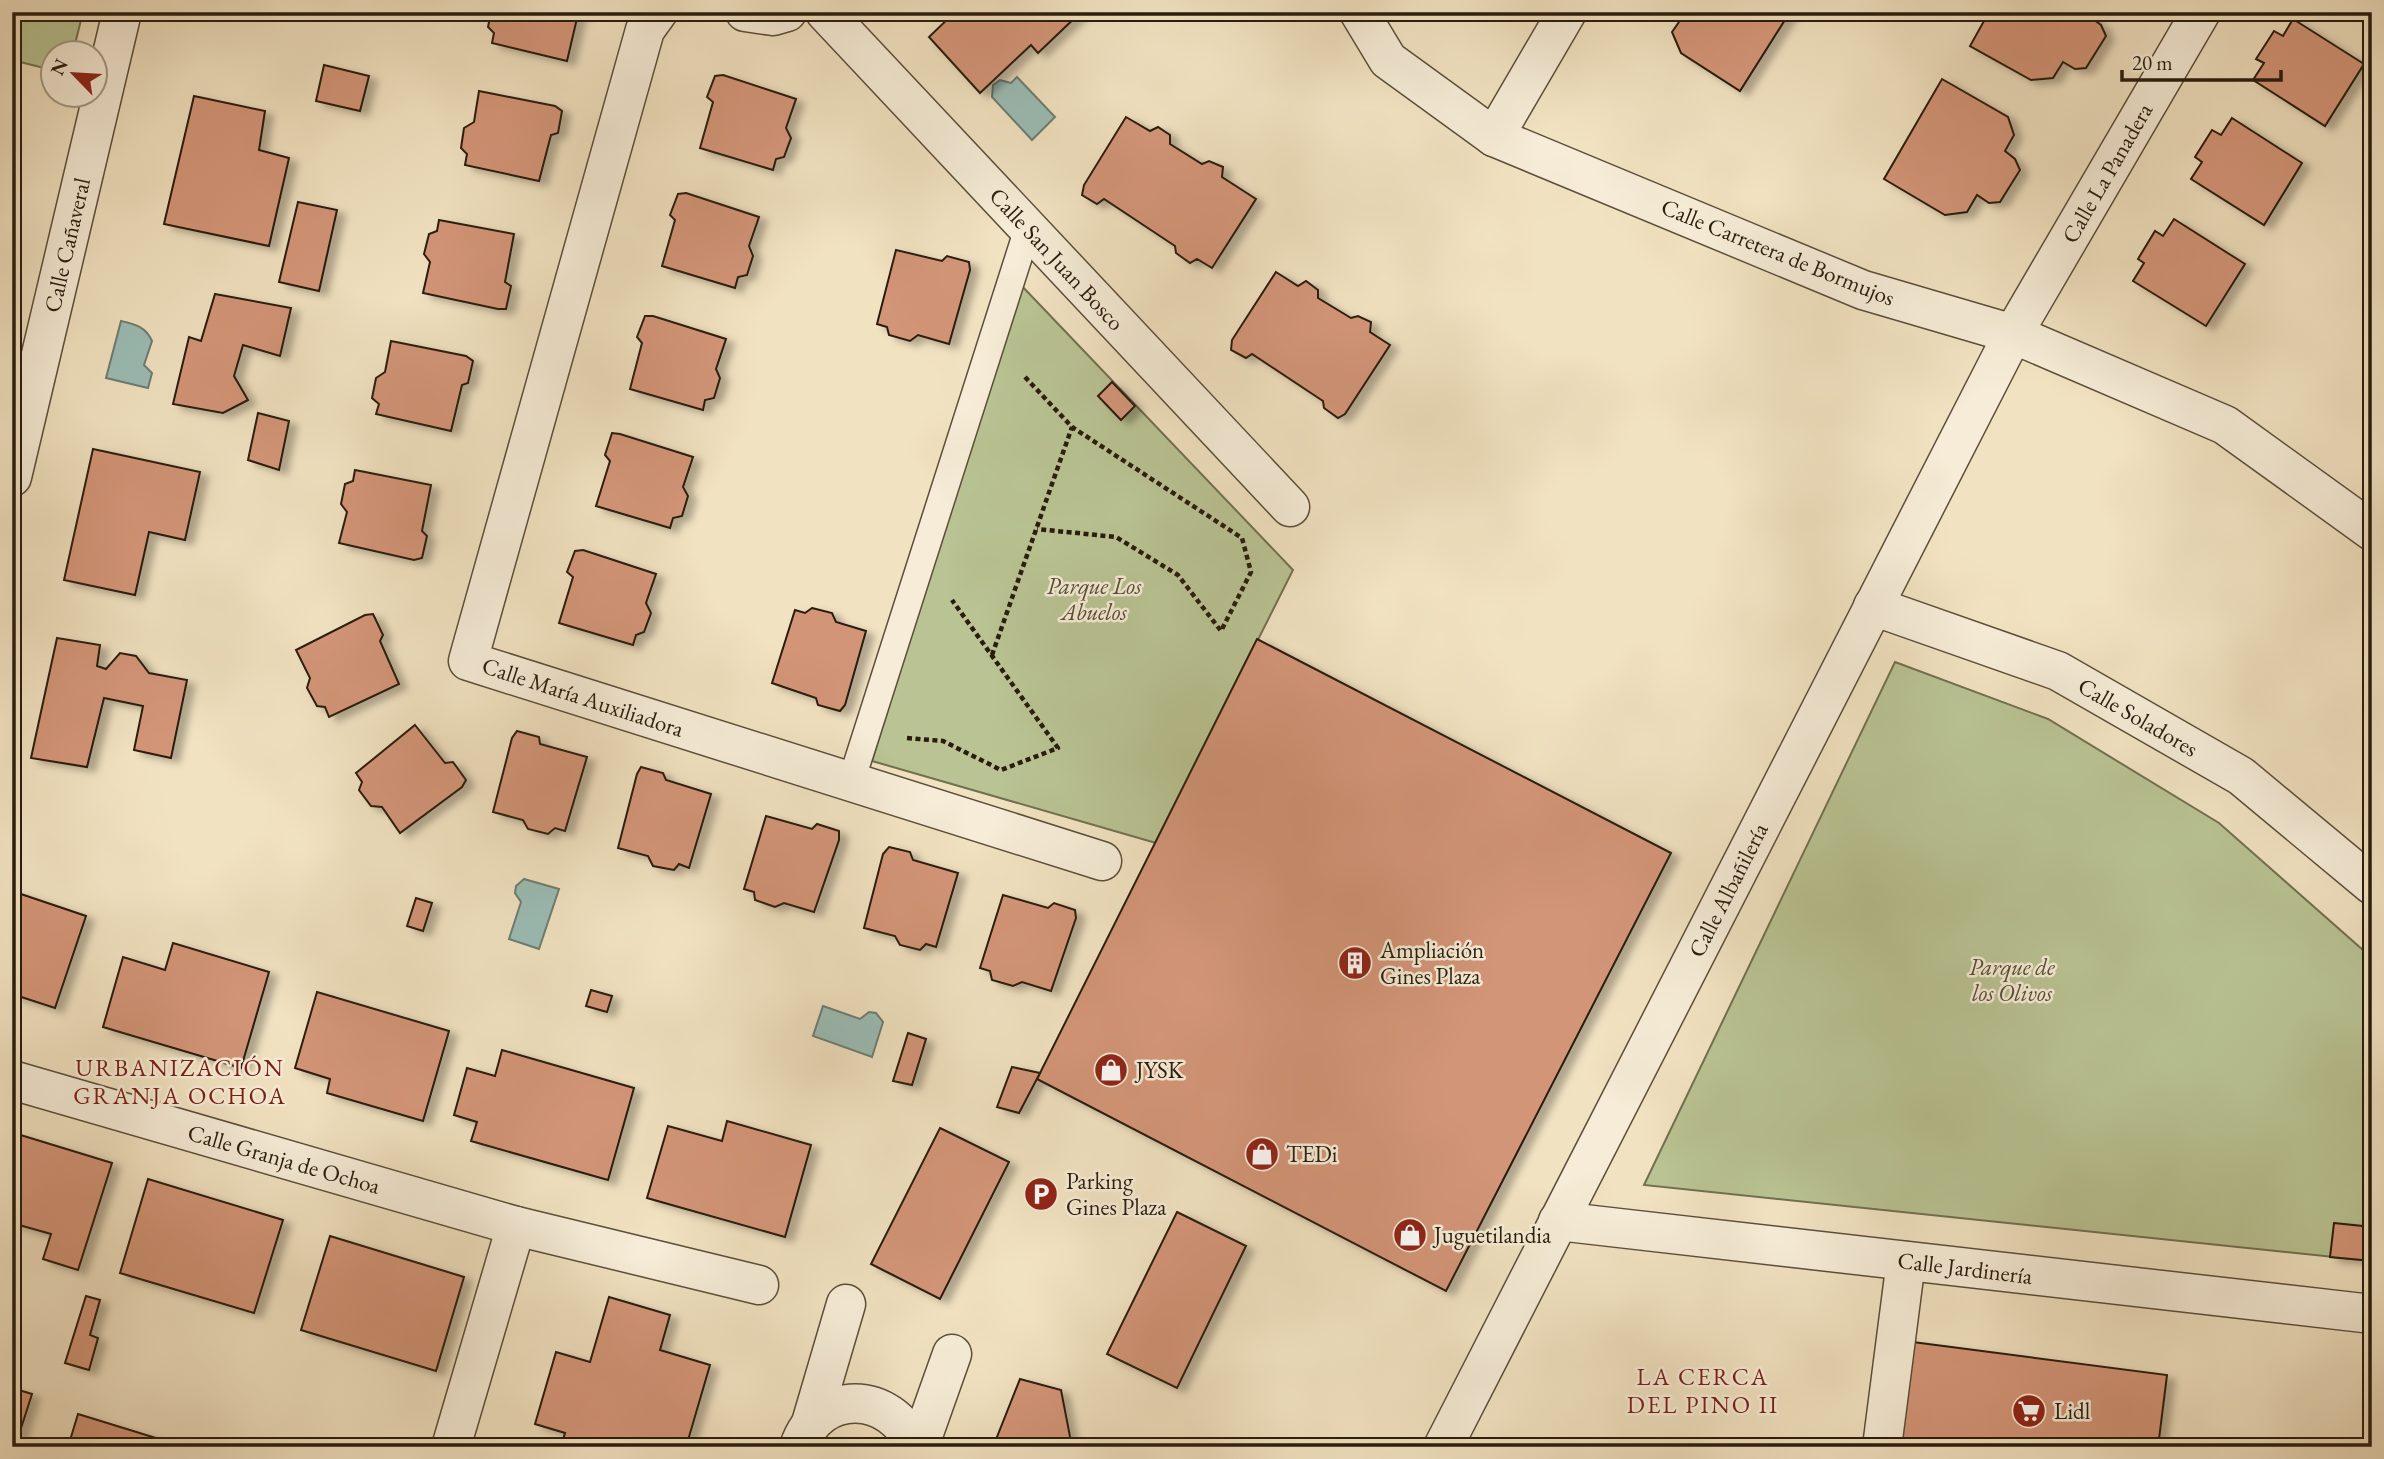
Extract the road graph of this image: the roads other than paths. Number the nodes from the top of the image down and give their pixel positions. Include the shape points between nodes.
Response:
1 (122, 12) edge
2 (657, 12) edge
3 (745, 12) edge
4 (787, 12) edge
5 (825, 12) edge
6 (1359, 12) edge
7 (1567, 12) edge
8 (2202, 12) edge
9 (1494, 137) junction
10 (1028, 228) junction
11 (2013, 334) junction
12 (12, 477) edge
13 (1290, 507) dead end
14 (2372, 531) edge
15 (1873, 606) junction
16 (850, 782) junction
17 (1102, 861) dead end
18 (2372, 885) edge
19 (12, 1080) edge
20 (1558, 1221) junction
21 (516, 1226) junction
22 (1906, 1261) junction
23 (759, 1285) dead end
24 (846, 1304) dead end
25 (2372, 1314) edge
26 (952, 1354) dead end
27 (805, 1435) edge
28 (451, 1447) edge
29 (917, 1447) edge
30 (1443, 1447) edge
31 (1882, 1447) edge

1 - 12 street, Calle Cañaveral
2 - 16 street, Calle María Auxiliadora via 645,30 468,661
3 - 4 street via 773,16
5 - 10 street, Calle San Juan Bosco
6 - 9 street, Calle Carretera de Bormujos via 1388,60
7 - 9 street
8 - 11 street, Calle La Panadera
9 - 11 street, Calle Carretera de Bormujos via 1863,290
10 - 13 street, Calle San Juan Bosco
10 - 16 lane
11 - 14 street, Calle Carretera de Bormujos via 2225,425
11 - 15 street, Calle Albañilería
15 - 18 street, Calle Soladores via 2058,671 2241,776
15 - 20 street, Calle Albañilería
16 - 17 street, Calle María Auxiliadora
19 - 21 street, Calle Granja de Ochoa
20 - 22 street, Calle Jardinería
20 - 30 street, Calle Albañilería
21 - 23 street, Calle Granja de Ochoa
21 - 28 street
22 - 25 street, Calle Jardinería
22 - 31 street
24 - 27 street
26 - 29 street
27 - 29 street via 826,1411 863,1404 898,1419

